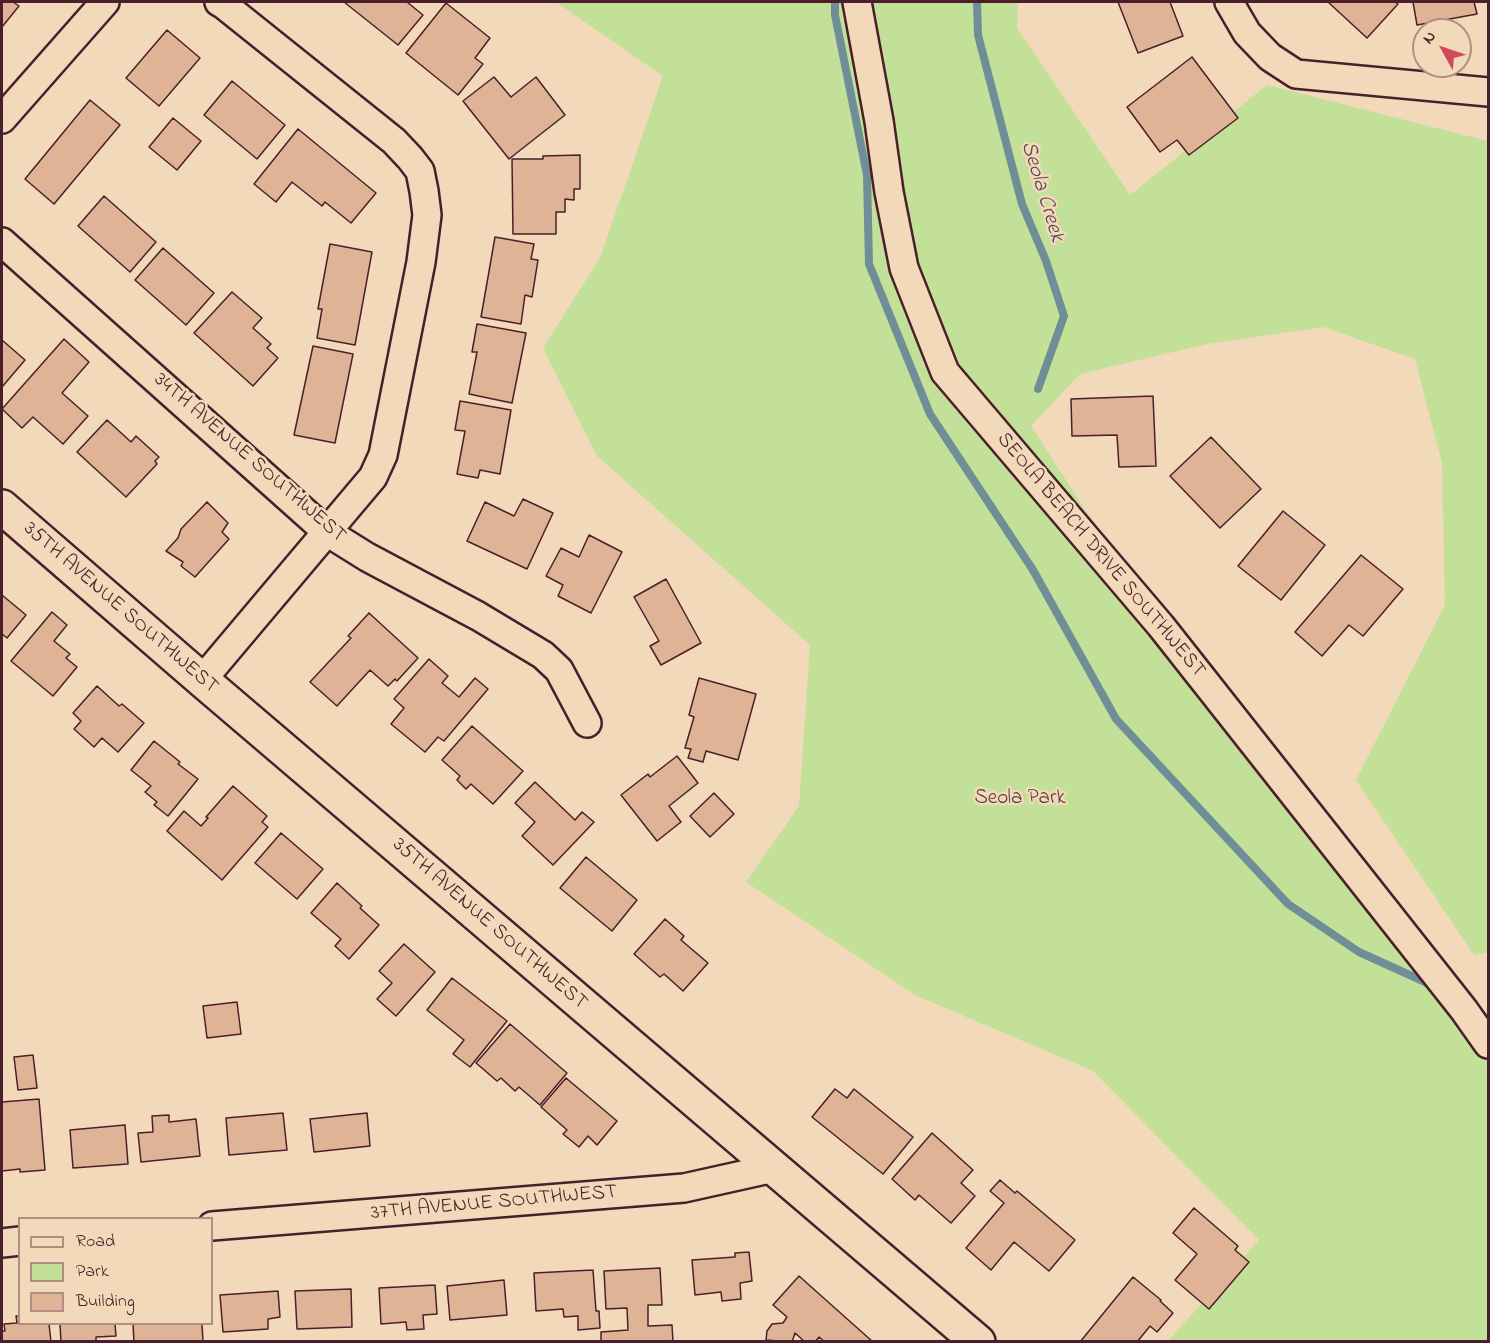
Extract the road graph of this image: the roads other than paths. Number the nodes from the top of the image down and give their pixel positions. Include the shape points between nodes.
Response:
1 (105, 2) edge
2 (219, 2) edge
3 (856, 2) edge
4 (1230, 2) edge
5 (1488, 92) edge
6 (2, 119) edge
7 (2, 242) edge
8 (2, 507) edge
9 (327, 532) junction
10 (202, 680) junction
11 (587, 723) dead end
12 (1488, 1044) edge
13 (774, 1168) junction
14 (213, 1226) edge
15 (18, 1241) edge
16 (2, 1243) edge
17 (978, 1341) edge

1 - 6 street
2 - 9 street via 394,141 420,171 427,215 421,262 383,455 373,477
3 - 12 street, SEOLA BEACH DRIVE SOUTHWEST via 904,267 945,372 1161,627
4 - 5 street via 1247,33 1270,57 1296,74
7 - 9 street, 34TH AVENUE SOUTHWEST
8 - 10 street, 35TH AVENUE SOUTHWEST
9 - 10 street
9 - 11 street, 34TH AVENUE SOUTHWEST via 543,655 559,670
10 - 13 street, 35TH AVENUE SOUTHWEST
13 - 14 street, 37TH AVENUE SOUTHWEST via 684,1188
13 - 17 street, 35TH AVENUE SOUTHWEST
15 - 16 street

